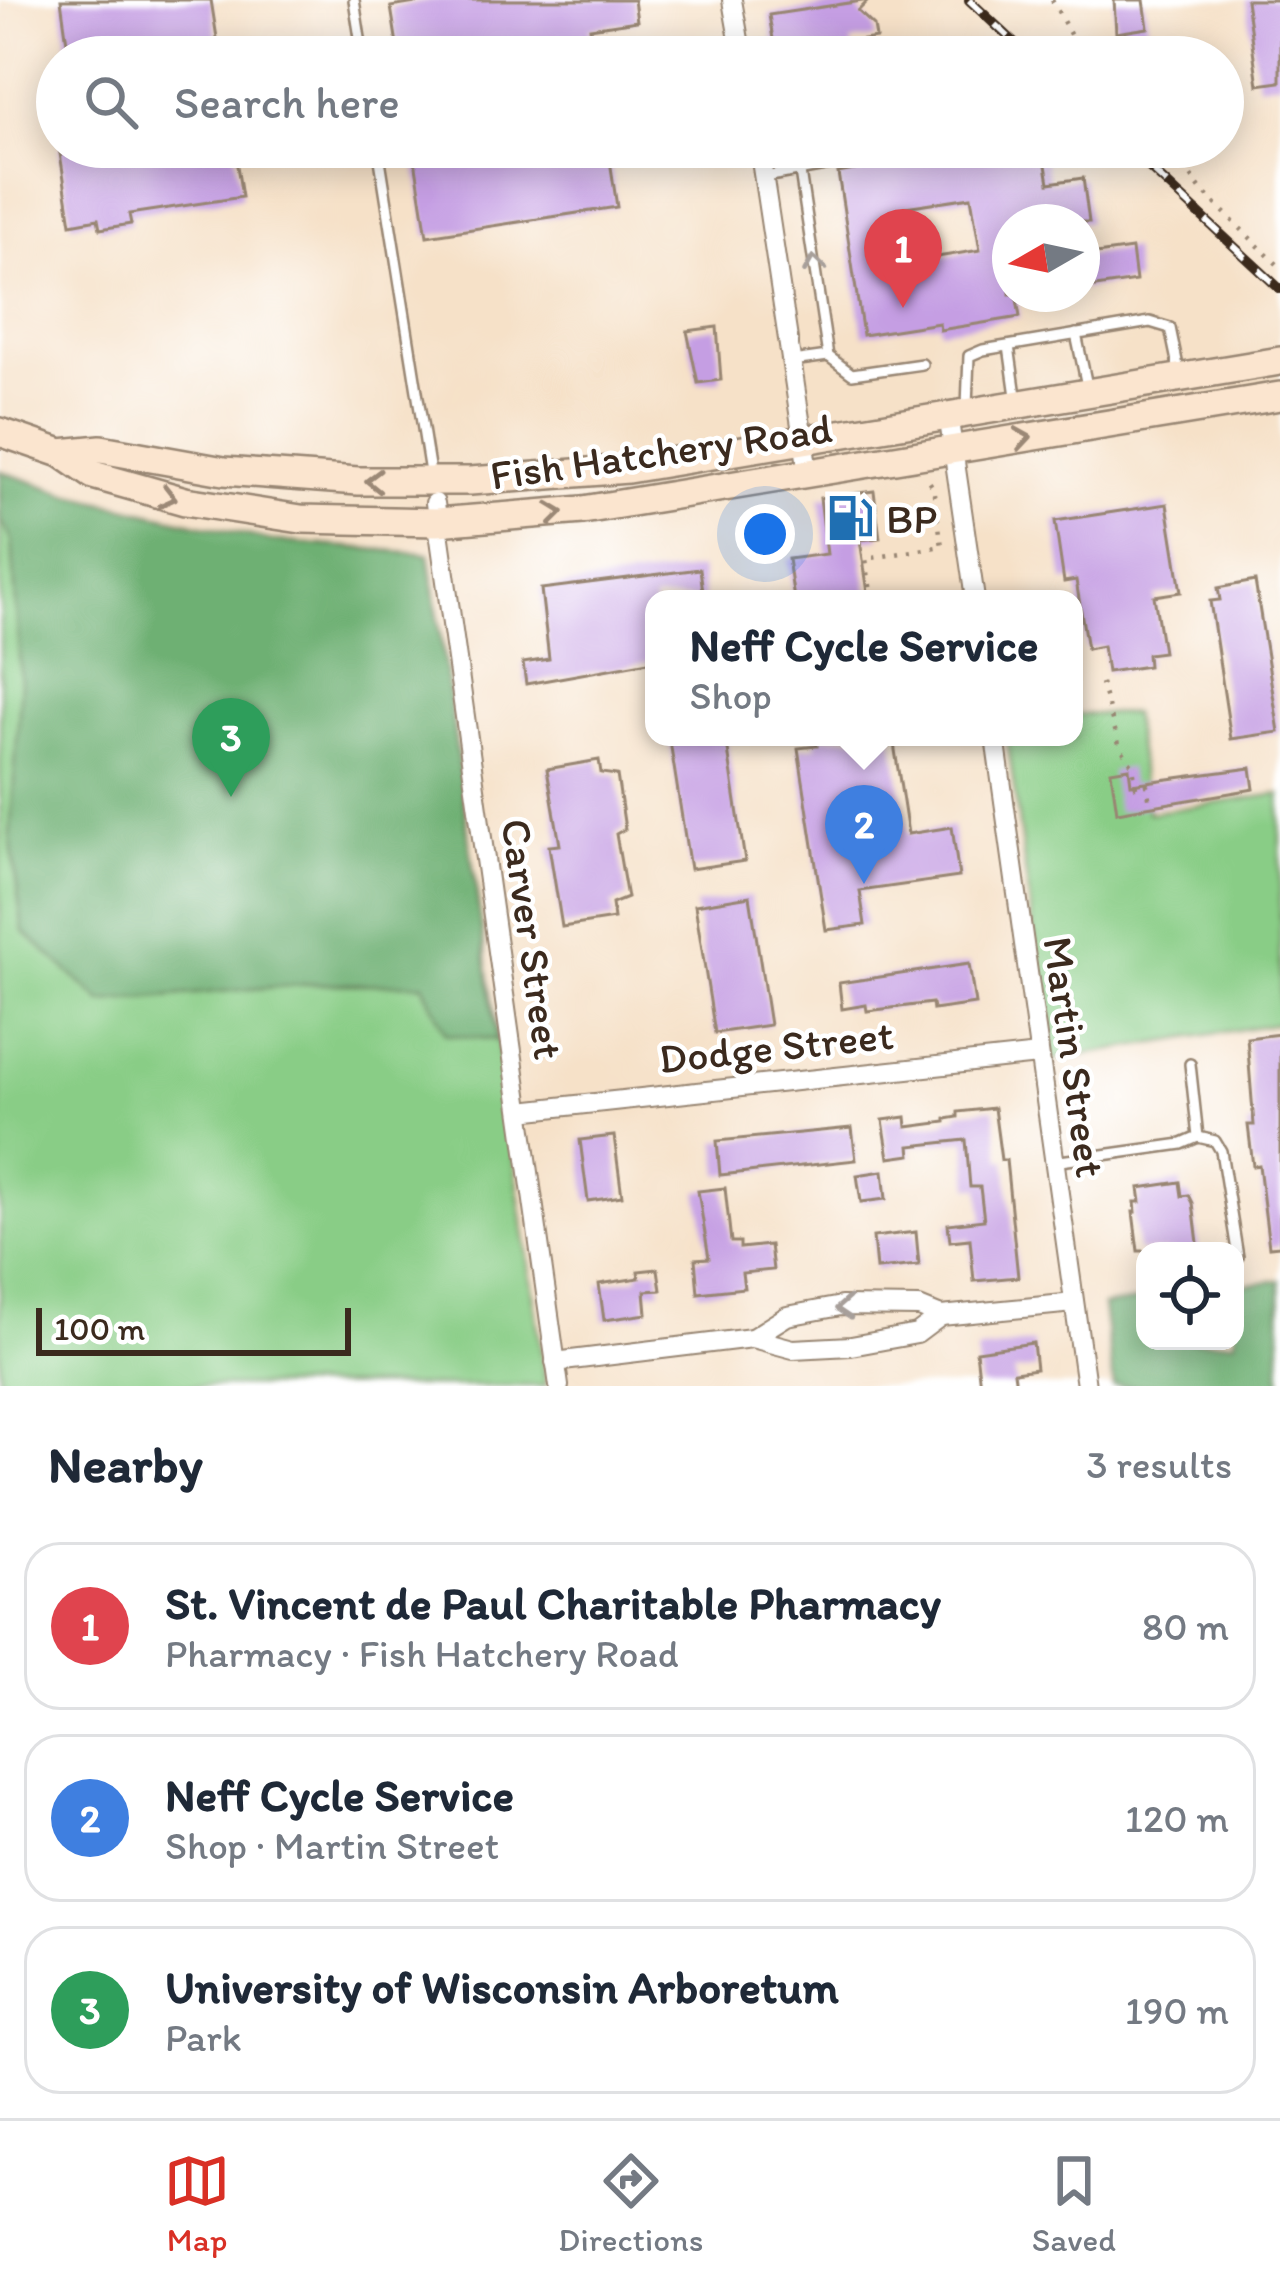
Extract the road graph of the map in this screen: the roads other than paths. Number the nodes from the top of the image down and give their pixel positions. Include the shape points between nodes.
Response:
1 (354, 0) edge
2 (732, 0) edge
3 (360, 36) edge
4 (738, 36) edge
5 (381, 168) edge
6 (762, 168) edge
7 (809, 168) edge
8 (800, 172) junction
9 (764, 177) junction
10 (1076, 334) junction
11 (1009, 346) junction
12 (828, 356) junction
13 (791, 361) junction
14 (1280, 361) edge
15 (922, 364) dead end
16 (1180, 377) junction
17 (1088, 392) junction
18 (1280, 396) edge
19 (1017, 403) junction
20 (957, 412) junction
21 (0, 432) edge
22 (803, 438) junction
23 (953, 449) junction
24 (61, 453) junction
25 (808, 472) junction
26 (434, 502) junction
27 (974, 590) edge
28 (996, 746) edge
29 (1038, 1055) junction
30 (1190, 1064) dead end
31 (521, 1111) junction
32 (1198, 1137) junction
33 (1053, 1162) junction
34 (1236, 1242) edge
35 (1074, 1303) junction
36 (941, 1316) junction
37 (752, 1338) junction
38 (556, 1362) junction
39 (559, 1386) edge
40 (1086, 1386) edge

1 - 3 lane
2 - 4 street
5 - 26 lane
6 - 9 street
7 - 8 lane
8 - 9 lane
12 -> 8 lane
9 - 13 street
10 - 11 lane
10 - 16 lane via 1150,322 1170,328
10 - 17 lane
11 - 19 lane
11 - 20 lane via 969,356
12 - 13 lane
12 - 15 lane via 851,374
13 - 22 street
14 - 16 main road, Fish Hatchery Road
16 - 17 main road, Fish Hatchery Road
17 - 19 main road, Fish Hatchery Road
23 -> 18 main road, Fish Hatchery Road
19 - 20 main road, Fish Hatchery Road
20 - 22 main road, Fish Hatchery Road
20 - 23 street
21 - 24 main road, Fish Hatchery Road
22 - 25 street
22 - 26 main road, Fish Hatchery Road
23 - 25 main road, Fish Hatchery Road
23 - 27 street
26 -> 24 main road, Fish Hatchery Road via 101,449
24 -> 26 main road, Fish Hatchery Road via 104,478 242,512 350,523
26 -> 25 main road, Fish Hatchery Road via 550,514
26 - 31 street, Carver Street
28 - 29 street, Martin Street
29 - 31 street, Dodge Street
29 - 33 street, Martin Street
30 - 32 lane
31 - 38 street, Carver Street
32 - 33 lane
32 - 34 lane via 1221,1151
33 - 35 street, Martin Street
35 - 36 street
35 - 40 street, Martin Street
36 - 37 street via 917,1334 850,1346 794,1349
36 -> 37 street via 919,1307 841,1306 787,1316
37 - 38 street
38 - 39 street, Carver Street

